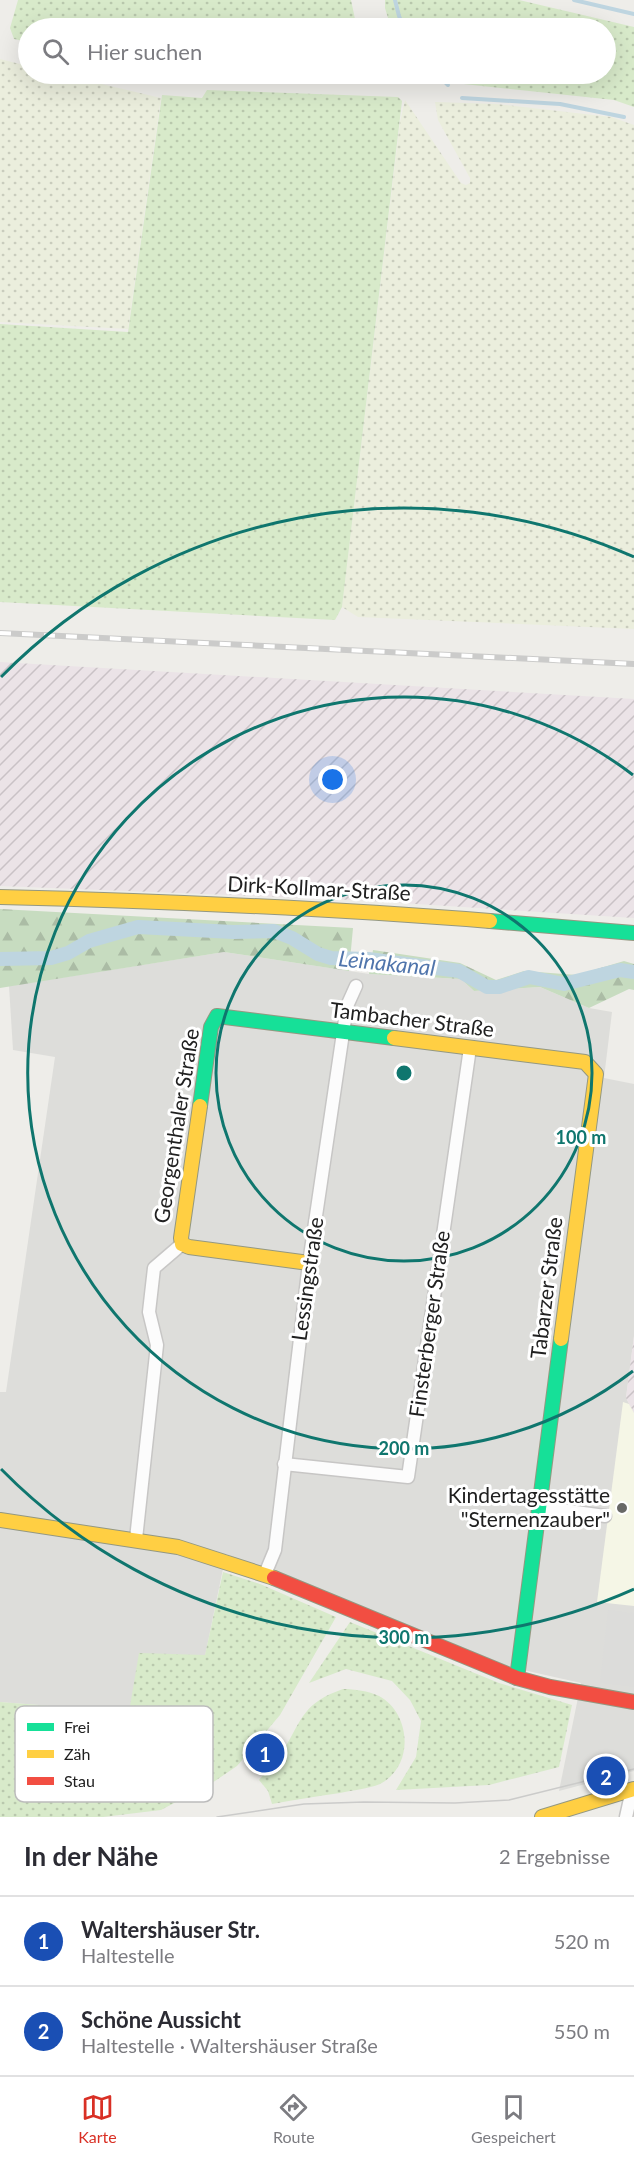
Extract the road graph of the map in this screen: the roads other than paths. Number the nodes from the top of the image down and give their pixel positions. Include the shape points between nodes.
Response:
1 (0, 897) edge
2 (634, 933) edge
3 (356, 986) dead end
4 (217, 1016) joint
5 (343, 1032) junction
6 (470, 1048) junction
7 (596, 1074) joint
8 (182, 1244) junction
9 (309, 1263) junction
10 (284, 1464) junction
11 (539, 1507) junction
12 (605, 1516) dead end
13 (0, 1520) edge
14 (136, 1539) junction
15 (265, 1574) junction
16 (517, 1678) junction
17 (634, 1702) edge
18 (633, 1790) edge
19 (542, 1817) edge
20 (626, 1817) edge

1 - 2 street, Dirk-Kollmar-Straße via 368,911
3 - 5 street, Lessingstraße via 347,1006
4 - 5 street, Tambacher Straße
4 - 8 street, Georgenthaler Straße via 211,1027
5 - 6 street, Tambacher Straße
5 - 9 street, Lessingstraße
6 - 7 street, Tambacher Straße via 585,1062
6 - 10 street, Finsterberger Straße via 408,1477
7 - 11 street, Tabarzer Straße
8 - 9 street, Georgenthaler Straße
8 - 14 street, Georgenthaler Straße via 154,1268 149,1312 157,1345
9 - 10 street, Lessingstraße
10 - 15 street, Lessingstraße via 274,1550
11 - 12 street
11 - 16 street, Tabarzer Straße
13 - 14 street
14 - 15 street via 178,1547
15 - 16 street
16 - 17 street
18 - 19 street
18 - 20 street

